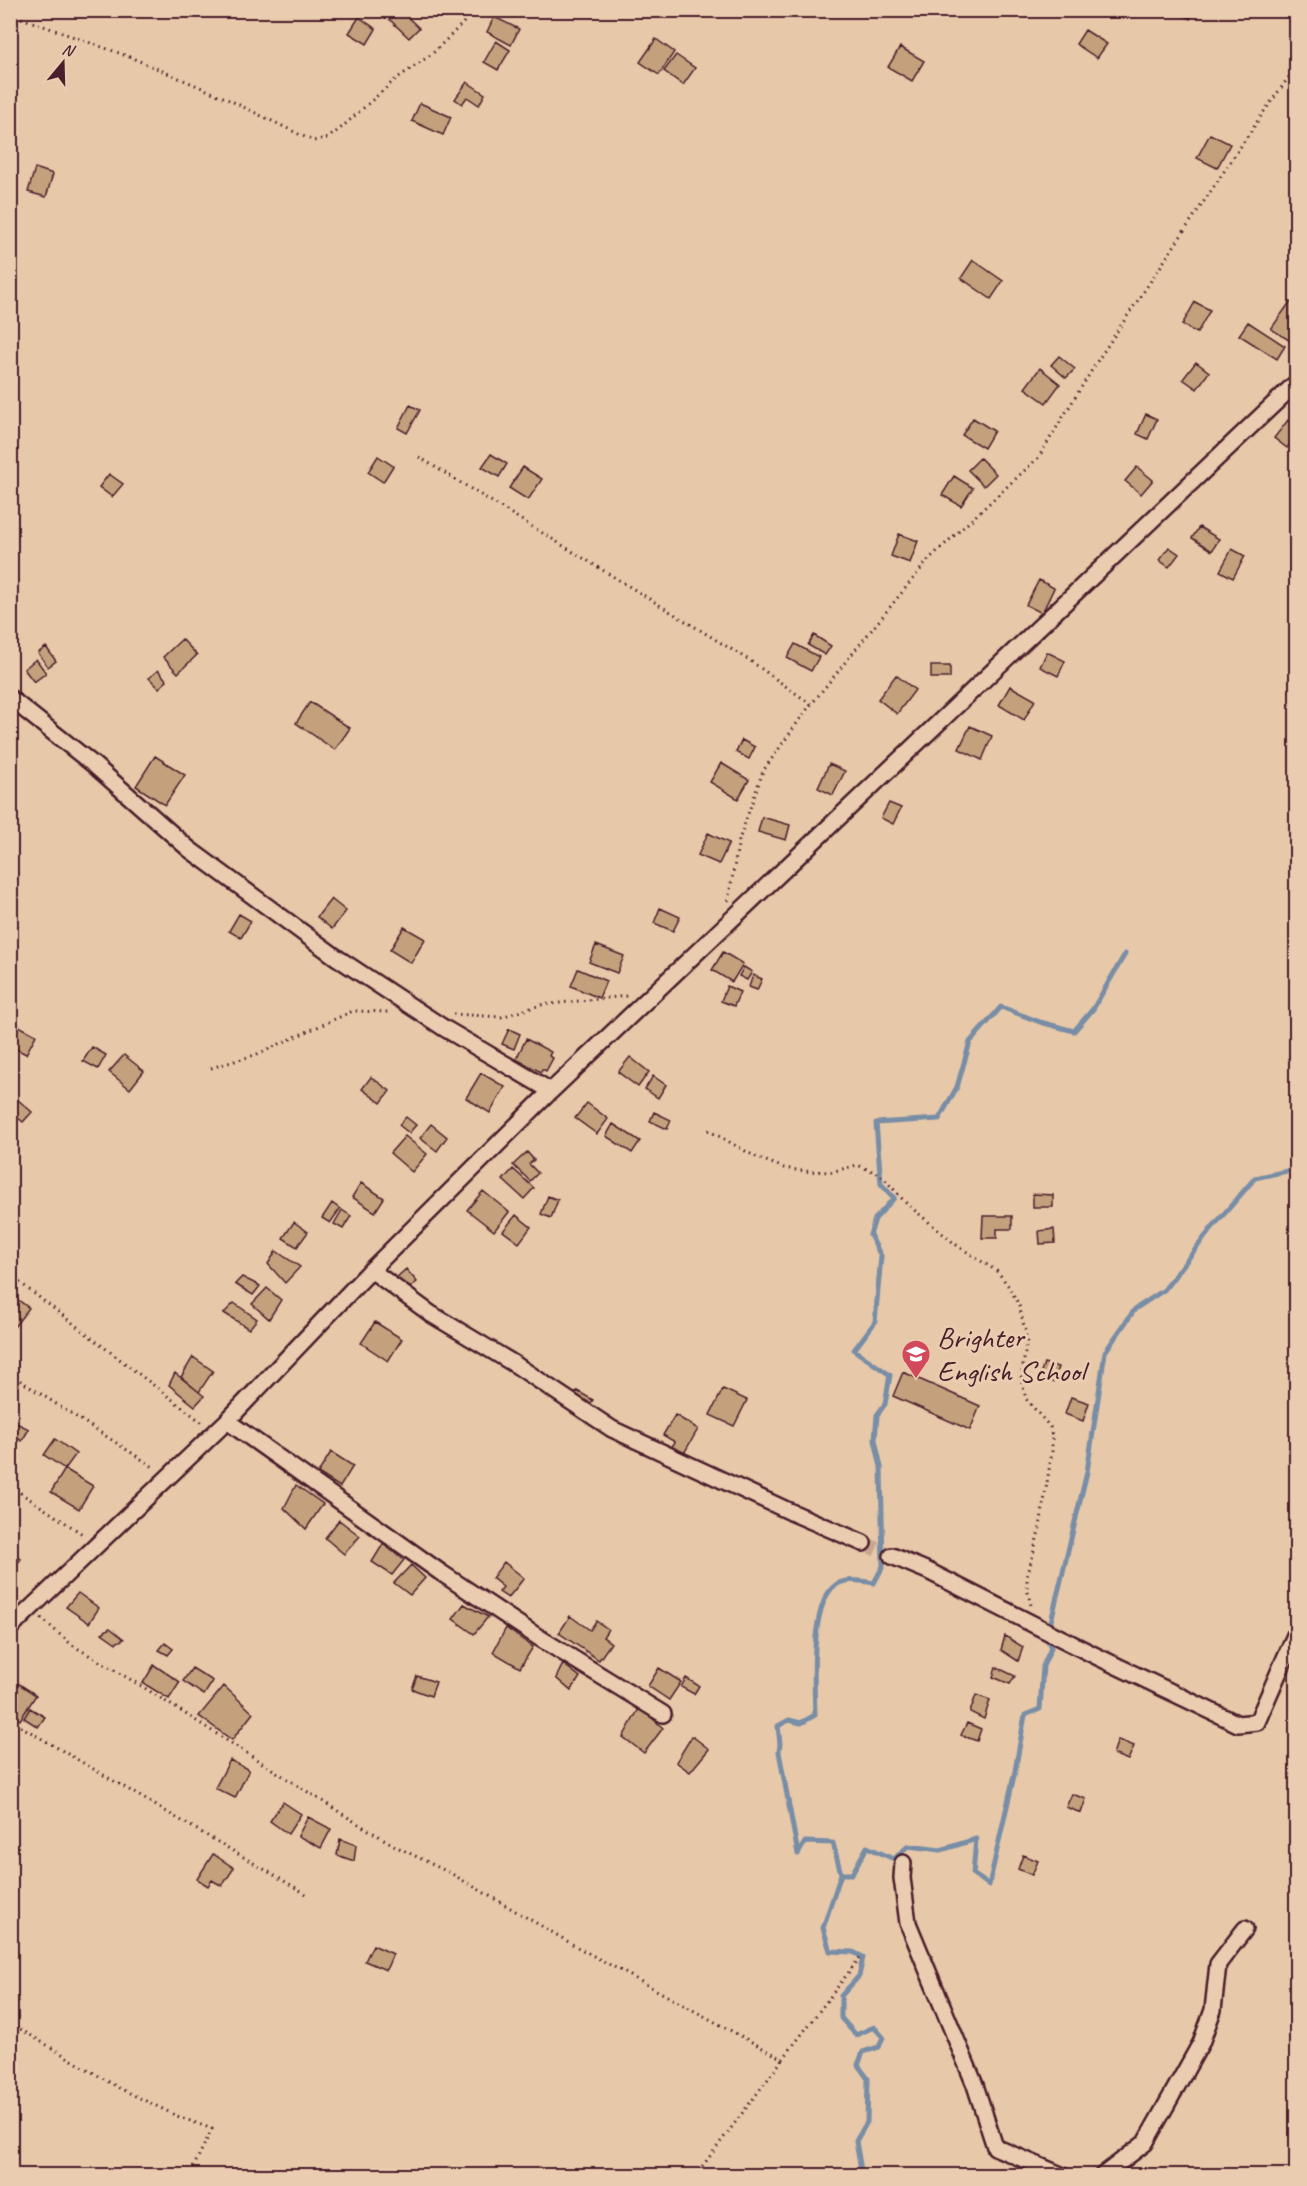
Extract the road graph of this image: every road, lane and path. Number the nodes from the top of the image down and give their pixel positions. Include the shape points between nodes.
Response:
1 (476, 10) edge
2 (10, 14) edge
3 (1296, 67) edge
4 (1296, 383) edge
5 (418, 457) dead end
6 (10, 698) edge
7 (812, 705) junction
8 (728, 903) dead end
9 (551, 1092) junction
10 (708, 1130) dead end
11 (371, 1270) junction
12 (10, 1275) edge
13 (10, 1374) edge
14 (227, 1420) junction
15 (215, 1432) junction
16 (168, 1477) junction
17 (10, 1486) edge
18 (863, 1543) tunnel mouth
19 (98, 1544) junction
20 (892, 1556) tunnel mouth
21 (31, 1609) junction
22 (10, 1628) edge
23 (1043, 1629) junction
24 (1296, 1633) edge
25 (663, 1714) dead end
26 (10, 1720) edge
27 (903, 1863) dead end
28 (308, 1895) dead end
29 (1245, 1929) dead end
30 (861, 1956) dead end
31 (10, 2023) edge
32 (783, 2059) junction
33 (189, 2175) edge
34 (695, 2175) edge
35 (1063, 2175) edge
36 (1102, 2175) edge

1 - 2 path via 432,54 396,79 341,129 328,138 313,141 130,57
3 - 7 path via 1098,360 1038,458 929,559
4 - 9 street
5 - 7 path via 752,662
6 - 9 street via 189,849 336,957
7 - 8 path via 763,771 739,840
9 - 11 street
10 - 23 path via 784,1168 831,1172 857,1165 880,1174 906,1203 955,1244 998,1272 1010,1287 1027,1339 1021,1379 1026,1399 1050,1427 1052,1436 1040,1527 1027,1576 1027,1588
11 - 14 street
11 - 18 street via 432,1314 612,1429
12 - 15 path
13 - 16 path
14 - 15 street
14 - 25 street via 440,1572
15 - 16 street
16 - 19 street
17 - 19 path
19 - 21 street
20 - 23 street
21 - 22 street
21 - 32 path via 72,1645 352,1820
23 - 24 street via 1238,1724 1257,1722
26 - 28 path
27 - 35 street via 908,1923 975,2085 995,2147
29 - 36 street via 1218,1964 1213,2010 1202,2043 1145,2143
30 - 32 path
31 - 33 path via 119,2088 212,2129
32 - 34 path

